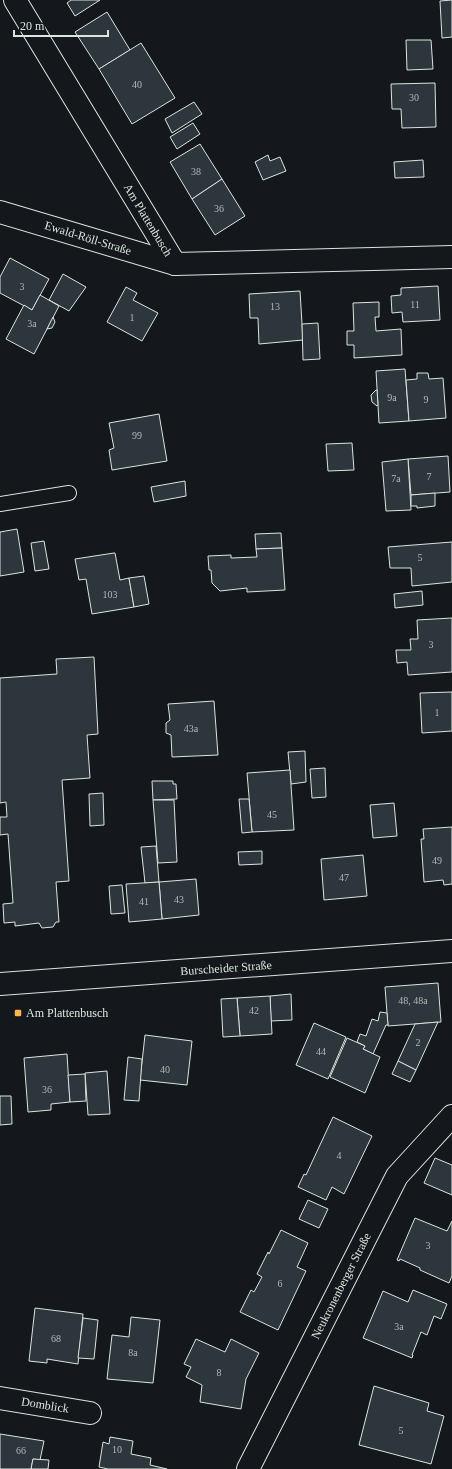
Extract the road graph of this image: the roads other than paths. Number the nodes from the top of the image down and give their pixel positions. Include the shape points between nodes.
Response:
1 (16, 0) edge
2 (0, 212) edge
3 (452, 257) edge
4 (175, 264) junction
5 (69, 493) dead end
6 (0, 504) edge
7 (452, 952) edge
8 (0, 984) edge
9 (452, 1116) edge
10 (0, 1398) edge
11 (90, 1413) dead end
12 (248, 1469) edge

1 - 4 street, Am Plattenbusch
2 - 4 street, Ewald-Röll-Straße
3 - 4 street, Am Plattenbusch
5 - 6 lane
7 - 8 street, Burscheider Straße
9 - 12 street, Neukronenberger Straße via 397,1176
10 - 11 street, Domblick

